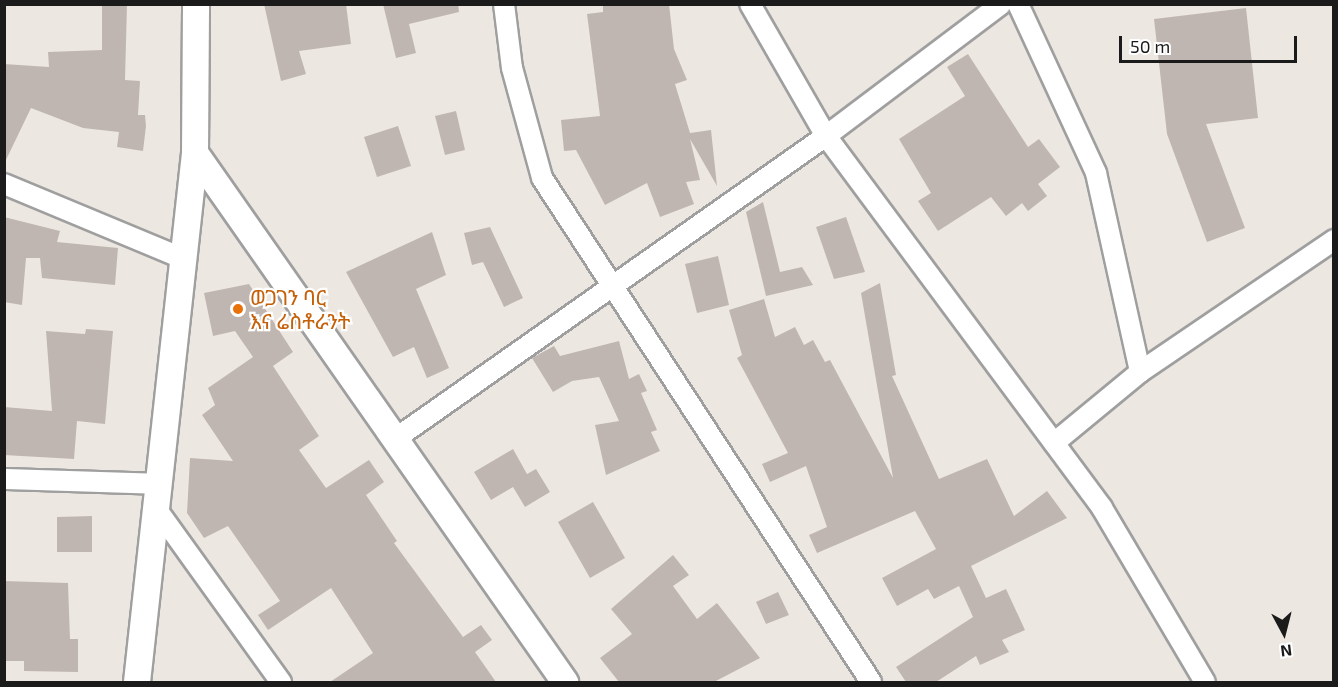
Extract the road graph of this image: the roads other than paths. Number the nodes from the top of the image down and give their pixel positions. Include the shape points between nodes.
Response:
1 (196, 4) edge
2 (504, 4) edge
3 (750, 4) edge
4 (1001, 4) edge
5 (1018, 4) edge
6 (826, 136) junction
7 (195, 153) junction
8 (4, 184) edge
9 (1334, 240) edge
10 (184, 259) junction
11 (610, 287) junction
12 (1140, 372) junction
13 (395, 439) junction
14 (1054, 443) junction
15 (4, 478) edge
16 (161, 484) junction
17 (158, 511) junction
18 (137, 682) edge
19 (281, 682) edge
20 (565, 682) edge
21 (871, 682) edge
22 (1205, 682) edge

1 - 7 street
2 - 11 street via 512,68 542,178
3 - 6 street
4 - 6 street
5 - 12 street via 1096,173
6 - 11 street
6 - 14 street
7 - 10 street
7 - 13 street
8 - 10 street
9 - 12 street
10 - 16 street
11 - 13 street
11 - 21 street
12 - 14 street
13 - 20 street
14 - 22 street via 1102,508
15 - 16 street
16 - 17 street
17 - 18 street
17 - 19 street

